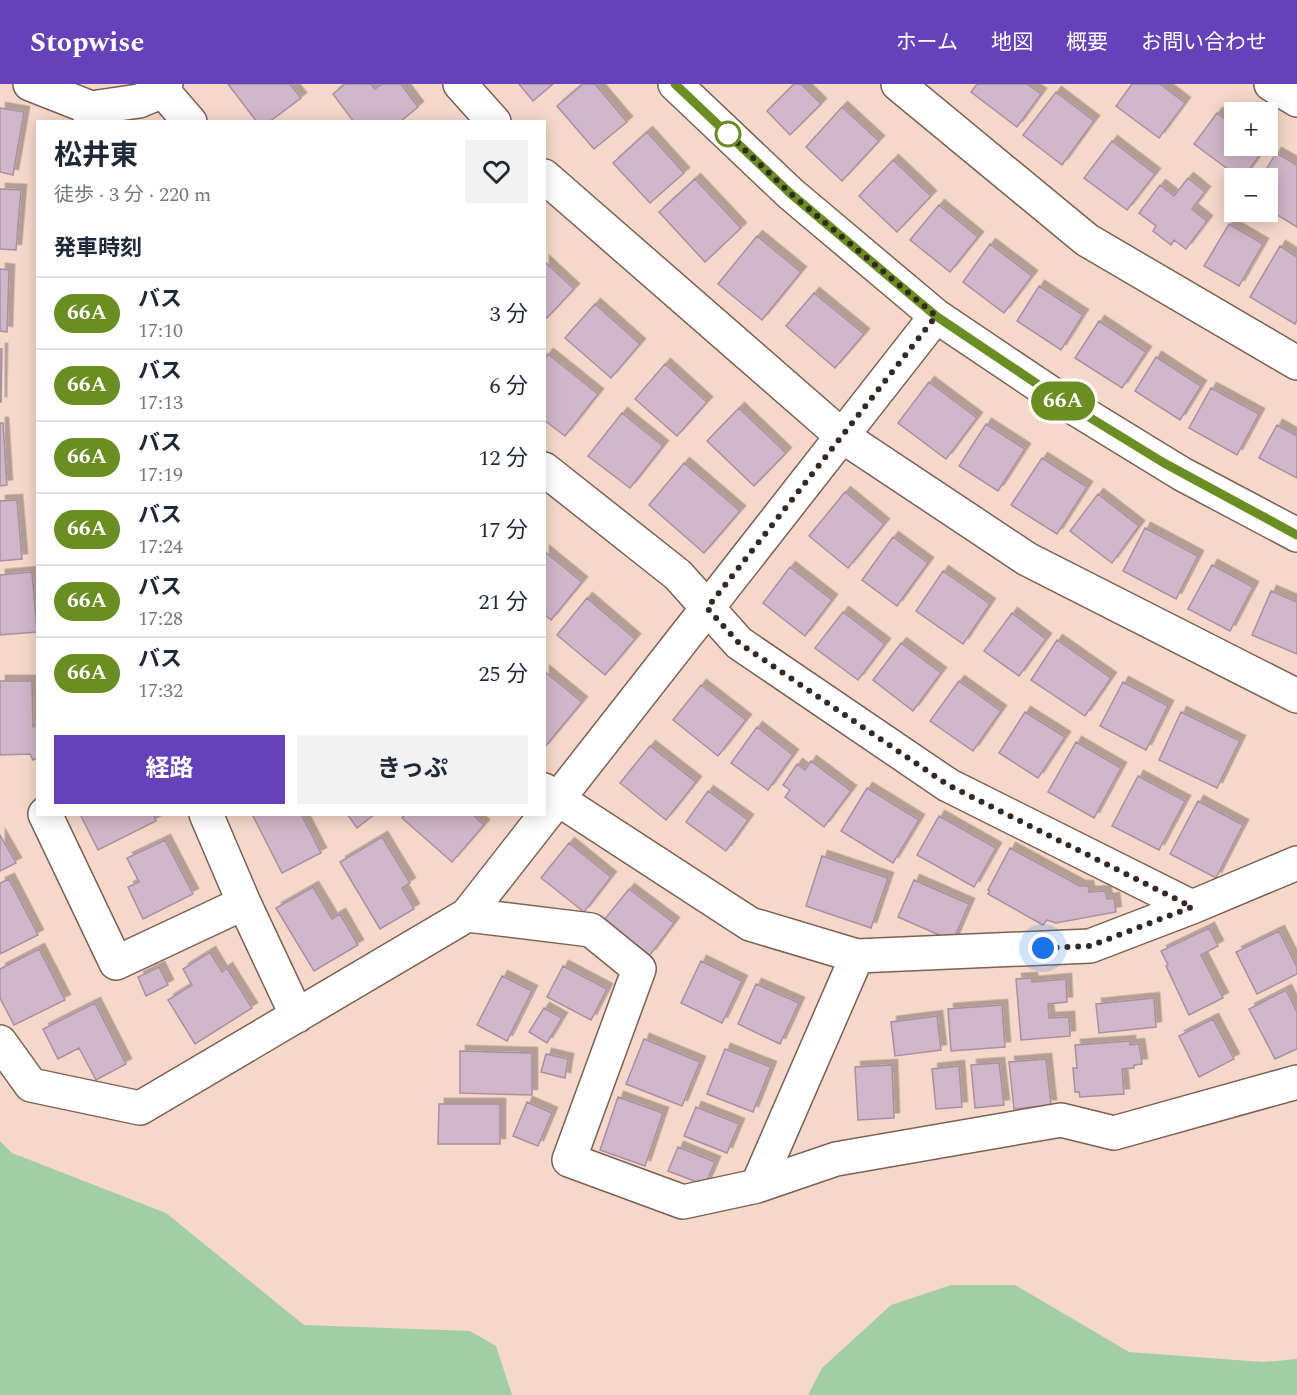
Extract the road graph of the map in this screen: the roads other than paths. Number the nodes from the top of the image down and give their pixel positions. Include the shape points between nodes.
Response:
1 (30, 84) edge
2 (460, 84) edge
3 (675, 84) edge
4 (898, 84) edge
5 (1271, 84) edge
6 (165, 87) edge
7 (1297, 100) edge
8 (91, 115) edge
9 (189, 120) edge
10 (492, 120) edge
11 (546, 178) edge
12 (936, 316) junction
13 (1297, 363) edge
14 (842, 436) junction
15 (546, 471) edge
16 (1297, 535) edge
17 (707, 608) junction
18 (1297, 696) edge
19 (551, 795) edge
20 (46, 816) edge
21 (207, 816) edge
22 (536, 816) edge
23 (1297, 863) edge
24 (244, 903) junction
25 (1192, 907) junction
26 (467, 915) junction
27 (858, 956) junction
28 (297, 1016) junction
29 (0, 1042) edge
30 (1297, 1082) edge
31 (757, 1186) junction

1 - 8 street
2 - 10 street
3 - 12 street via 791,194
4 - 13 street via 1087,240
5 - 7 street
6 - 8 street via 139,101
6 - 9 street
11 - 14 street
12 - 14 street
12 - 16 street via 1058,398 1182,474
14 - 17 street
14 - 18 street via 1027,559
15 - 17 street via 678,574
17 - 19 street
17 - 25 street via 739,643 948,785
19 - 27 street via 750,924
20 - 24 street via 116,963
21 - 24 street
22 - 26 street
23 - 25 street
24 - 28 street
25 - 27 street via 1090,946
26 - 28 street
26 - 31 street via 591,930 639,969 568,1160 684,1202
27 - 31 street
28 - 29 street via 140,1108 31,1085
30 - 31 street via 1114,1133 1061,1120 836,1159

